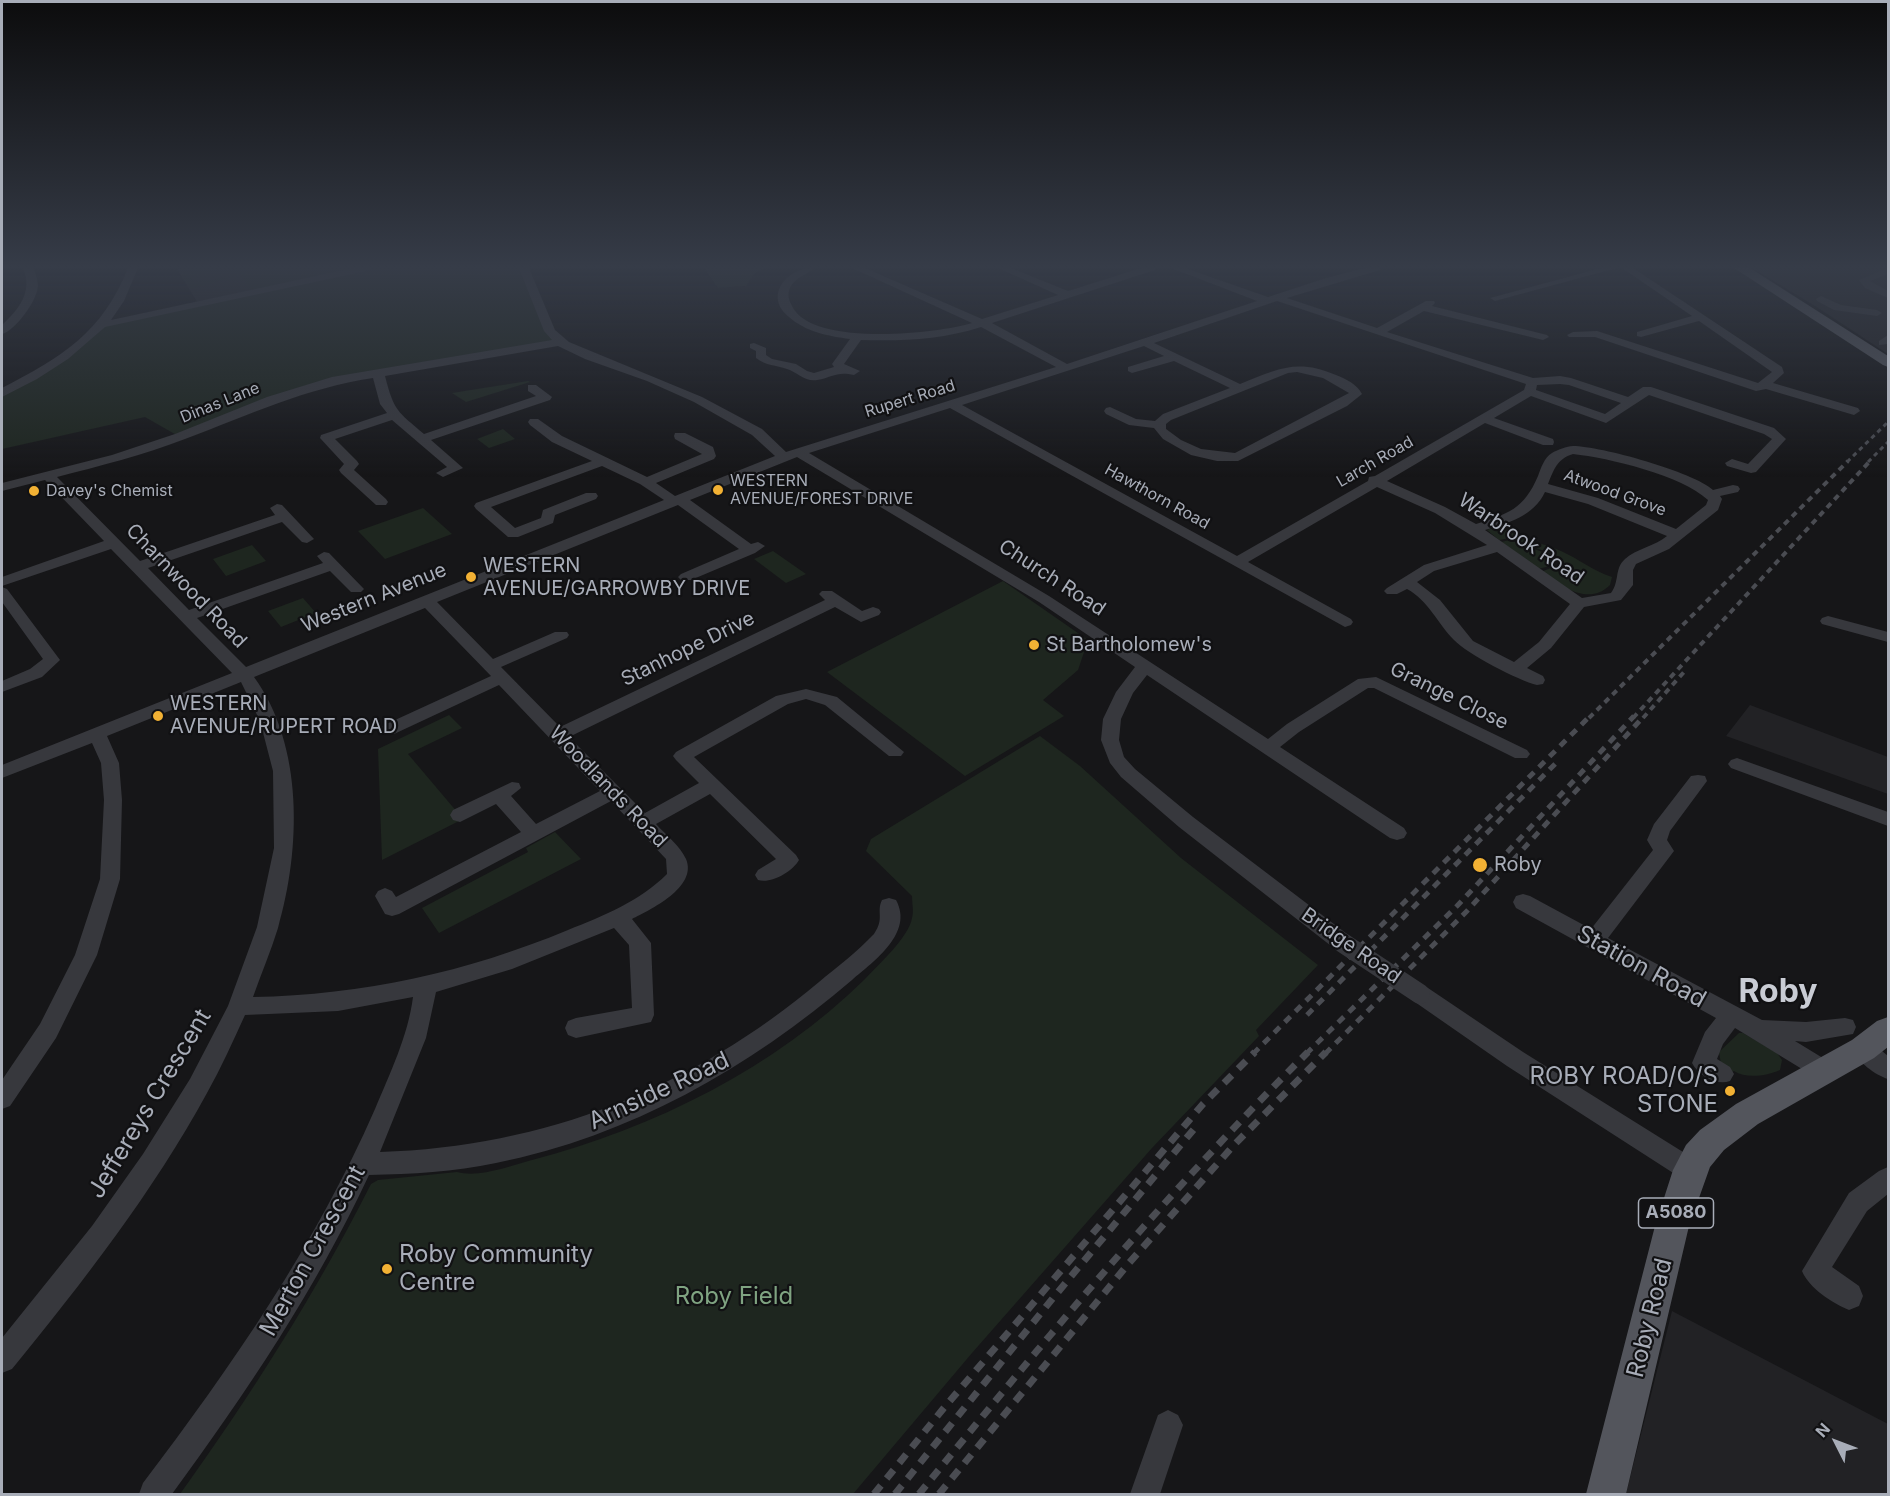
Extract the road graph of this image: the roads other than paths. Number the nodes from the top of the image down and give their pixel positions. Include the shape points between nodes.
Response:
1 (84, 338) edge
2 (556, 338) edge
3 (856, 338) edge
4 (872, 338) edge
5 (913, 338) edge
6 (1010, 338) edge
7 (1157, 338) edge
8 (1394, 338) edge
9 (1608, 338) edge
10 (1730, 338) edge
11 (1850, 338) edge
12 (560, 342) junction
13 (1144, 342) junction
14 (754, 346) dead end
15 (1174, 357) junction
16 (1285, 358) dead end
17 (1888, 362) edge
18 (841, 368) junction
19 (1066, 368) junction
20 (1132, 369) dead end
21 (1293, 369) junction
22 (854, 370) dead end
23 (378, 372) junction
24 (1765, 385) junction
25 (1634, 386) dead end
26 (1531, 387) junction
27 (532, 388) dead end
28 (1240, 388) junction
29 (4, 390) edge
30 (1647, 390) junction
31 (1630, 402) junction
32 (951, 404) junction
33 (1110, 411) dead end
34 (1854, 411) dead end
35 (394, 415) junction
36 (1485, 419) junction
37 (534, 422) dead end
38 (1159, 425) junction
39 (681, 436) dead end
40 (423, 440) junction
41 (1548, 442) dead end
42 (790, 454) junction
43 (603, 461) junction
44 (1732, 463) dead end
45 (442, 473) dead end
46 (48, 476) junction
47 (1374, 480) junction
48 (646, 482) junction
49 (1540, 486) junction
50 (2, 487) edge
51 (1733, 489) dead end
52 (1712, 494) junction
53 (591, 496) dead end
54 (676, 500) junction
55 (381, 502) dead end
56 (1474, 529) junction
57 (1677, 535) junction
58 (307, 539) dead end
59 (114, 543) junction
60 (1497, 547) junction
61 (1238, 562) junction
62 (138, 567) junction
63 (686, 577) dead end
64 (2, 582) edge
65 (356, 589) dead end
66 (2, 592) edge
67 (427, 601) junction
68 (1579, 603) junction
69 (873, 612) dead end
70 (187, 616) junction
71 (1828, 621) dead end
72 (1345, 622) dead end
73 (561, 635) dead end
74 (1888, 637) edge
75 (1146, 665) junction
76 (1516, 669) junction
77 (495, 672) junction
78 (244, 675) junction
79 (1537, 680) dead end
80 (2, 687) edge
81 (388, 730) dead end
82 (97, 734) junction
83 (558, 735) junction
84 (1269, 747) junction
85 (895, 752) dead end
86 (1521, 754) dead end
87 (1737, 764) dead end
88 (2, 772) edge
89 (1698, 781) dead end
90 (711, 785) junction
91 (613, 792) junction
92 (460, 815) dead end
93 (1888, 819) edge
94 (643, 823) junction
95 (1397, 833) dead end
96 (534, 834) junction
97 (765, 875) dead end
98 (385, 896) dead end
99 (1523, 902) dead end
100 (889, 906) dead end
101 (617, 917) junction
102 (1594, 942) junction
103 (425, 985) junction
104 (239, 1006) junction
105 (1731, 1016) junction
106 (576, 1028) dead end
107 (1759, 1030) junction
108 (1871, 1044) edge
109 (1823, 1070) junction
110 (1722, 1074) dead end
111 (2, 1099) edge
112 (362, 1164) junction
113 (1690, 1170) junction
114 (1888, 1179) edge
115 (1849, 1296) dead end
116 (2, 1359) edge
117 (1168, 1425) dead end
118 (154, 1494) edge
119 (1145, 1494) edge
120 (1606, 1494) edge

1 - 29 street via 62,357
2 - 12 street
3 - 18 street via 839,362
4 - 5 street
6 - 19 street
7 - 13 street, Rupert Road
8 - 26 street
9 - 24 street via 1750,386
10 - 24 street via 1778,369
11 - 17 main road
12 - 23 street, Dinas Lane
12 - 42 street, Church Road via 686,394
13 - 15 street
13 - 19 street, Rupert Road
14 - 18 street via 762,350 760,356 769,362 792,366 803,374 815,377
15 - 20 street
15 - 28 street
16 - 21 street
18 - 22 street
19 - 32 street, Rupert Road
21 - 28 street
21 - 38 street via 1326,376 1349,386 1356,394 1238,457 1203,454 1169,437
23 - 35 street via 386,403
23 - 46 street, Dinas Lane via 302,389 180,437
24 - 34 street
25 - 30 street
26 - 31 street via 1560,380
26 - 31 street via 1606,419
26 - 36 street, Larch Road
27 - 40 street via 546,397
28 - 38 street via 1167,417
30 - 31 street
30 - 44 street via 1769,431 1780,439 1751,469
32 - 42 street, Rupert Road
32 - 61 street, Hawthorn Road
33 - 38 street via 1133,422
35 - 40 street
35 - 55 street via 326,438 352,464 346,470
36 - 41 street
36 - 47 street, Larch Road
37 - 43 street via 557,439
39 - 48 street via 708,450 709,456
40 - 45 street via 456,468
42 - 54 street, Western Avenue
42 - 75 street, Church Road via 978,557
43 - 48 street
43 - 53 street via 481,506 513,534 548,520 548,513
46 - 50 street, Dinas Lane
46 - 59 street, Charnwood Road
47 - 56 street, Warbrook Road
47 - 61 street, Larch Road
48 - 54 street
49 - 52 street via 1557,455 1581,450 1695,483
49 - 56 street via 1531,502 1516,514
49 - 57 street, Atwood Grove via 1593,501
51 - 52 street
52 - 57 street via 1713,507
54 - 63 street via 755,547
54 - 67 street, Western Avenue
56 - 60 street, Warbrook Road
57 - 68 street via 1664,546 1631,561 1625,570 1625,585 1616,597
58 - 62 street via 281,512
59 - 62 street, Charnwood Road
59 - 64 street
60 - 68 street, Warbrook Road
60 - 76 street via 1440,563 1399,587 1429,596 1467,644
61 - 72 street, Hawthorn Road
62 - 70 street, Charnwood Road
65 - 70 street via 327,560
66 - 80 street via 52,660 36,674
67 - 77 street, Woodlands Road
67 - 78 street, Western Avenue
68 - 76 street via 1545,645
69 - 83 street, Stanhope Drive via 861,617 832,597
70 - 78 street, Charnwood Road
71 - 74 street
73 - 77 street
75 - 84 street, Church Road
75 - 113 street, Bridge Road, bridge via 1125,692 1112,719 1110,740 1116,759 1128,773 1343,943
76 - 79 street
77 - 81 street
77 - 83 street, Woodlands Road
78 - 82 street, Western Avenue
78 - 104 street, Jeffereys Crescent via 258,696 277,744 286,807 277,887 260,953
82 - 88 street, Western Avenue
82 - 111 street via 110,763 110,879 86,955 48,1031
83 - 91 street, Woodlands Road
84 - 86 street, Grange Close via 1364,683 1376,682
84 - 95 street, Church Road
85 - 90 street via 831,701 806,694 782,700 682,756
87 - 93 street
89 - 102 street via 1661,829 1657,840 1664,851
90 - 94 street
90 - 97 street via 789,860
91 - 94 street, Woodlands Road
91 - 96 street
92 - 96 street via 506,791
94 - 101 street, Woodlands Road via 676,857 678,873 666,889
96 - 98 street via 392,908
99 - 102 street, Station Road
100 - 112 street, Arnside Road via 893,922 885,933 828,989 760,1040 670,1092 584,1127 501,1150 437,1161
101 - 103 street, Woodlands Road via 532,954
101 - 106 street via 640,943 643,1015
102 - 105 street, Station Road
103 - 104 street, Woodlands Road via 316,1005
103 - 112 street, Merton Crescent via 422,1017 387,1111
104 - 116 street, Jeffereys Crescent via 201,1081 141,1179 71,1276
105 - 107 street, Station Road
105 - 110 street via 1713,1039 1704,1063
107 - 108 street, Station Road via 1806,1032
107 - 109 street, Station Road
108 - 109 main road, Roby Road / A5080
109 - 113 main road, Roby Road / A5080 via 1747,1114 1712,1140
112 - 118 street, Merton Crescent via 277,1320
113 - 120 main road, Roby Road / A5080 via 1672,1226
114 - 115 street via 1858,1202 1815,1271
117 - 119 street

